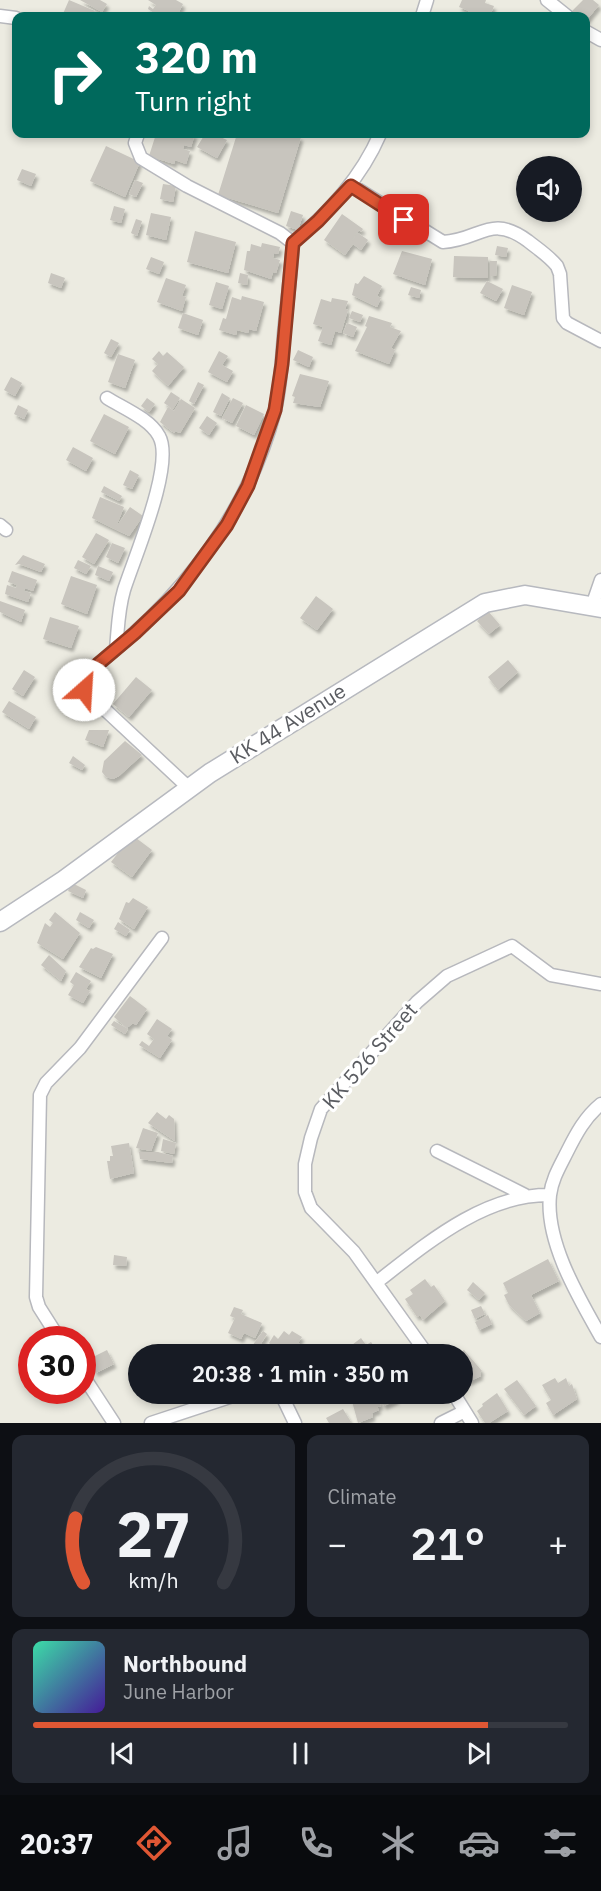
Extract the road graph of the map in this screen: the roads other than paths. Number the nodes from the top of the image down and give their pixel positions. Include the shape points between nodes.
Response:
1 (547, 0) edge
2 (562, 12) edge
3 (137, 138) edge
4 (378, 138) edge
5 (351, 186) junction
6 (293, 243) junction
7 (601, 341) edge
8 (107, 398) dead end
9 (601, 580) edge
10 (596, 607) edge
11 (116, 649) junction
12 (190, 789) junction
13 (0, 922) edge
14 (162, 938) dead end
15 (601, 984) edge
16 (601, 1104) edge
17 (437, 1151) dead end
18 (525, 1195) junction
19 (550, 1195) junction
20 (376, 1282) junction
21 (51, 1326) edge
22 (601, 1337) edge
23 (421, 1344) edge
24 (96, 1395) edge
25 (209, 1404) edge
26 (286, 1404) edge
27 (459, 1404) edge
28 (463, 1412) junction
29 (114, 1423) edge
30 (151, 1423) edge
31 (295, 1423) edge
32 (441, 1423) edge
33 (472, 1423) edge

1 - 2 street
3 - 6 street via 141,158
4 - 5 street
5 - 6 street
5 - 7 street via 443,242 455,242 492,228 513,230 557,266 563,318
6 - 11 street via 275,410 248,486 227,525 179,591
8 - 11 street via 158,433 163,445 154,501 119,609
9 - 10 street
10 - 12 main road, KK 44 Avenue via 525,595 485,603 268,735
11 - 12 street via 84,676 84,690
12 - 13 main road, KK 44 Avenue
14 - 21 street via 40,1095 36,1297
15 - 20 street, KK 526 Street via 551,975 512,946 436,984 321,1109 305,1164 305,1192 311,1208 354,1252
16 - 19 street via 578,1131 555,1175
17 - 18 street
18 - 19 street
18 - 20 street via 439,1234
19 - 22 street via 551,1218 568,1278
20 - 23 street, KK 526 Street
24 - 29 street
25 - 30 street
26 - 31 street
27 - 28 street
28 - 32 street
28 - 33 street

